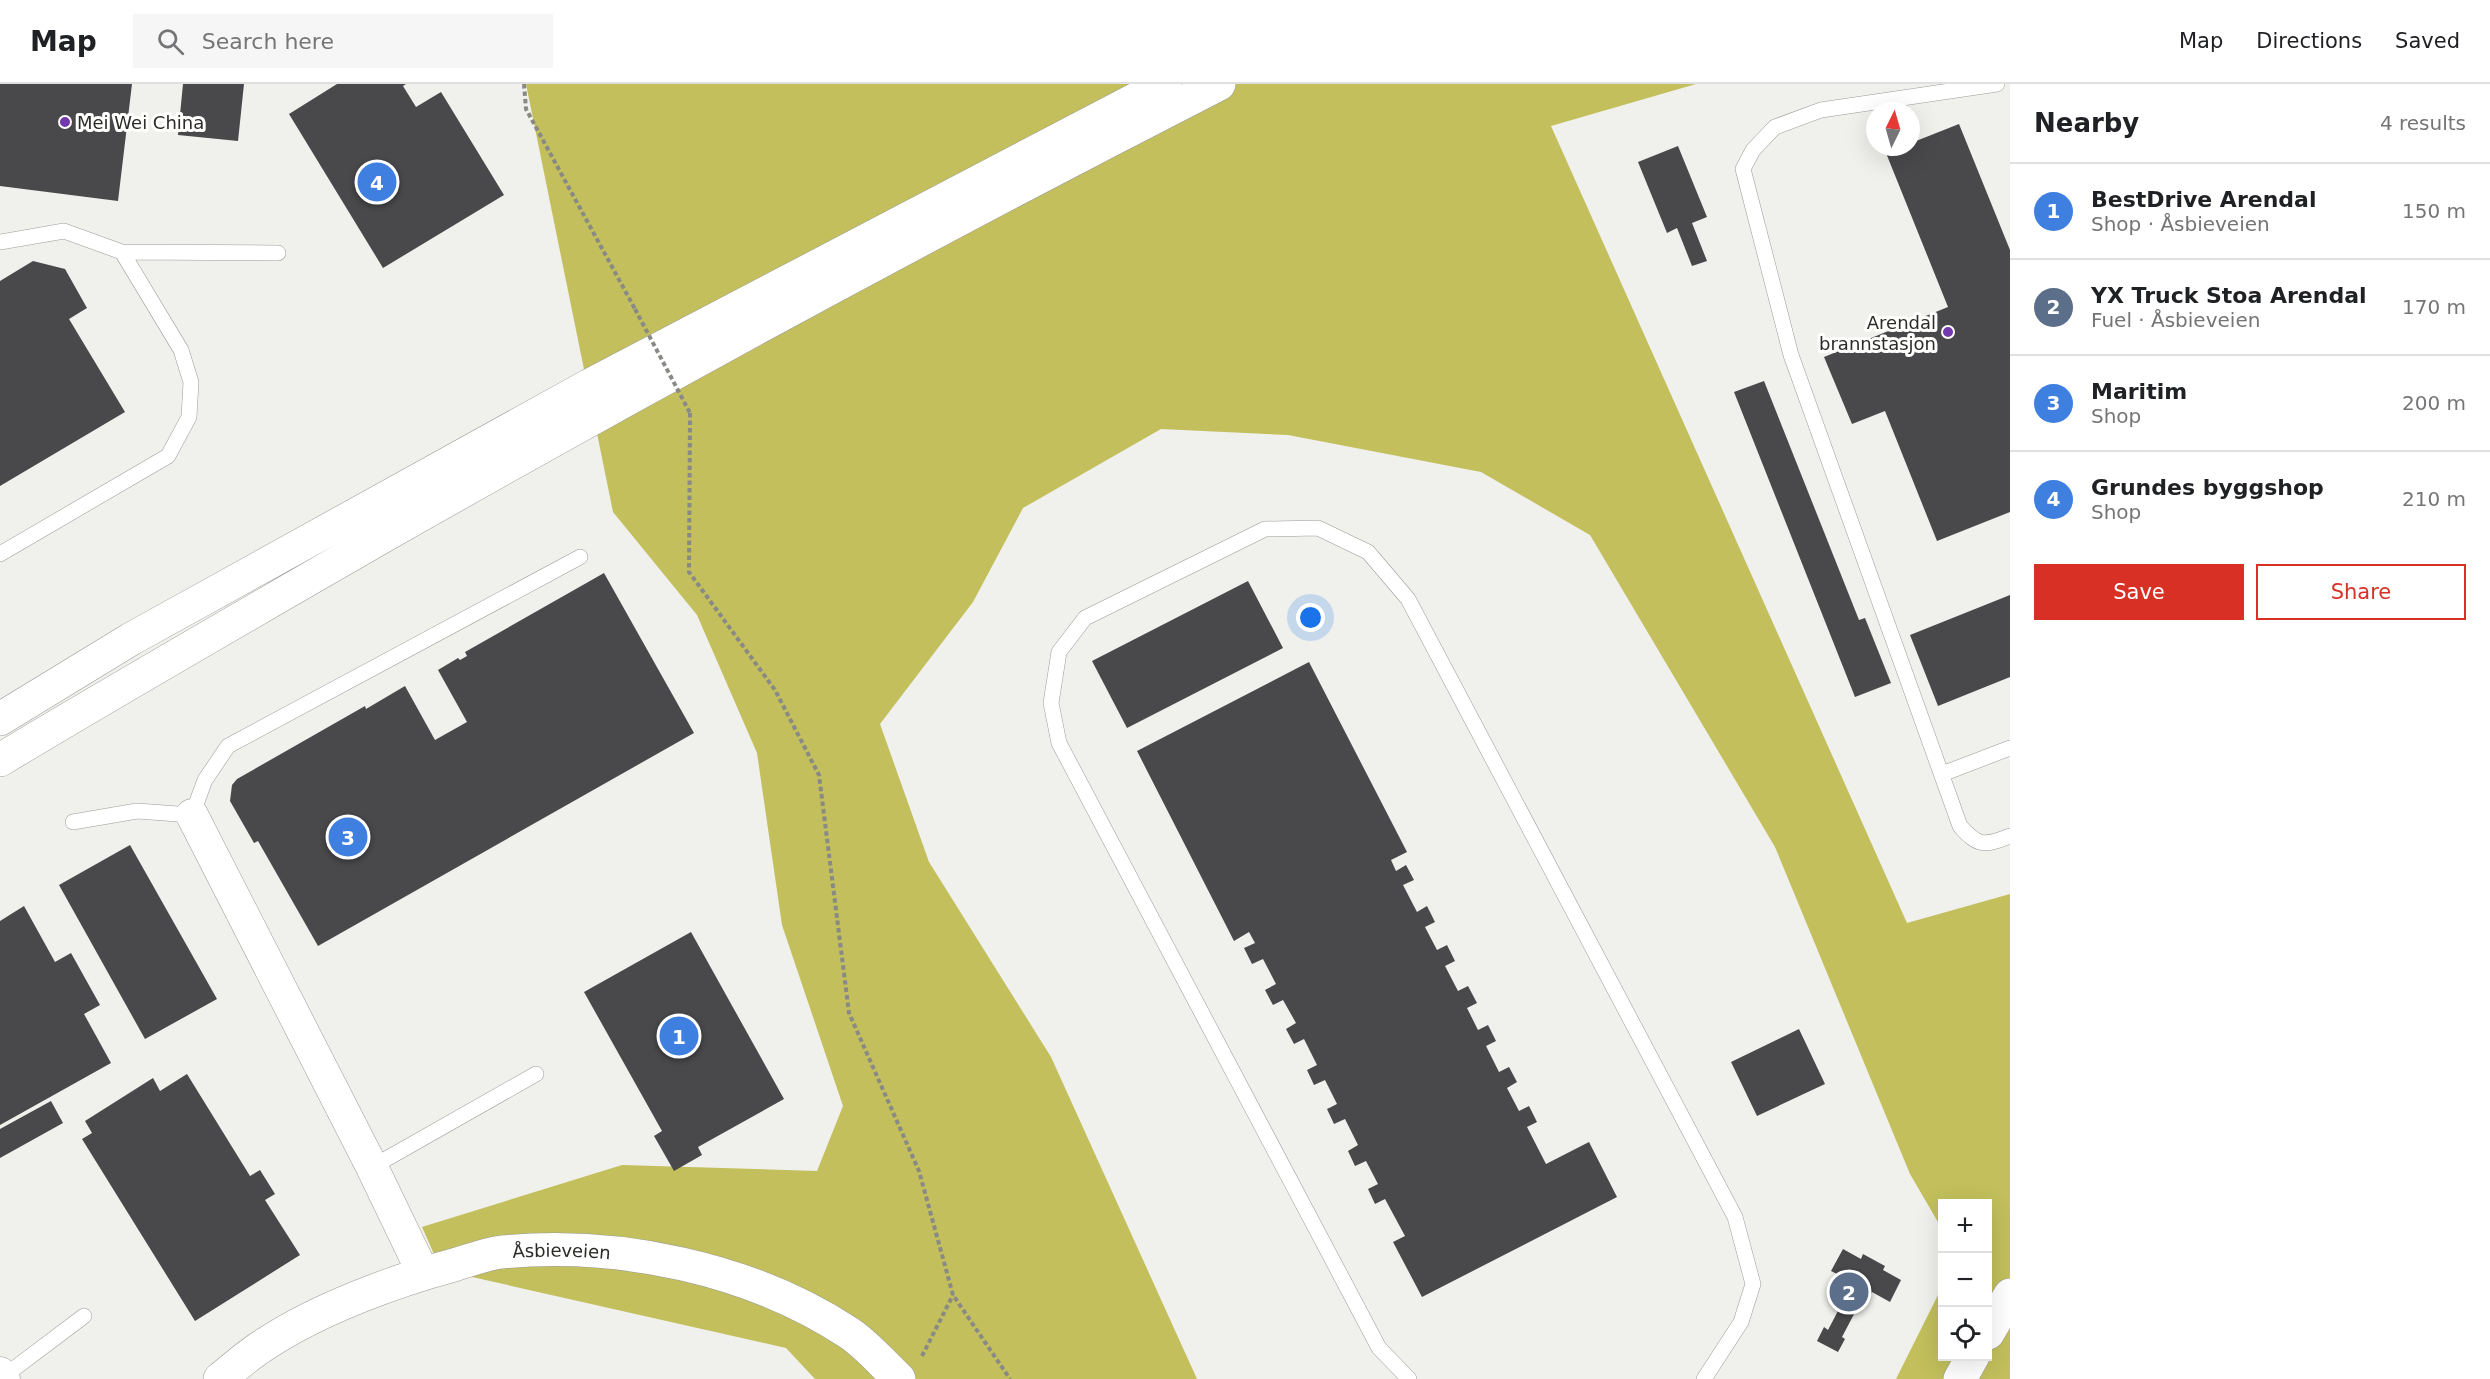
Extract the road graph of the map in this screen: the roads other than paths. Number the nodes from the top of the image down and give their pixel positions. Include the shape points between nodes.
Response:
1 (1165, 84) edge
2 (1219, 84) edge
3 (1997, 84) edge
4 (0, 242) edge
5 (122, 252) junction
6 (278, 253) dead end
7 (0, 555) edge
8 (580, 557) dead end
9 (0, 719) edge
10 (2010, 748) edge
11 (0, 760) edge
12 (1942, 774) junction
13 (192, 815) junction
14 (74, 822) dead end
15 (2010, 836) edge
16 (537, 1074) dead end
17 (372, 1167) junction
18 (423, 1273) junction
19 (2010, 1295) edge
20 (84, 1316) dead end
21 (1992, 1326) edge
22 (1970, 1361) edge
23 (910, 1369) edge
24 (2, 1376) edge
25 (220, 1379) edge
26 (1409, 1379) edge
27 (1704, 1379) edge
28 (1960, 1379) edge

1 - 9 main road via 590,386 131,639
2 - 11 main road via 597,415 131,680
3 - 12 lane via 1821,110 1775,127 1753,150 1743,169 1791,355
4 - 5 lane via 64,231
5 - 6 lane
5 - 7 lane via 181,350 191,382 189,417 168,456
8 - 13 lane via 228,746 205,780
10 - 12 lane
12 - 15 lane via 1960,826 1970,838 1981,844
13 - 14 lane via 137,812
13 - 17 street
16 - 17 lane
17 - 18 street
18 - 23 main road, Åsbieveien via 500,1252 580,1249 656,1258 716,1272 783,1298
18 - 25 main road, Åsbieveien via 340,1304 267,1343
19 - 21 main road
20 - 24 lane
22 - 28 main road
26 - 27 lane via 1379,1348 1059,743 1051,703 1059,652 1085,618 1265,529 1318,528 1368,552 1408,599 1735,1218 1753,1284 1741,1322

